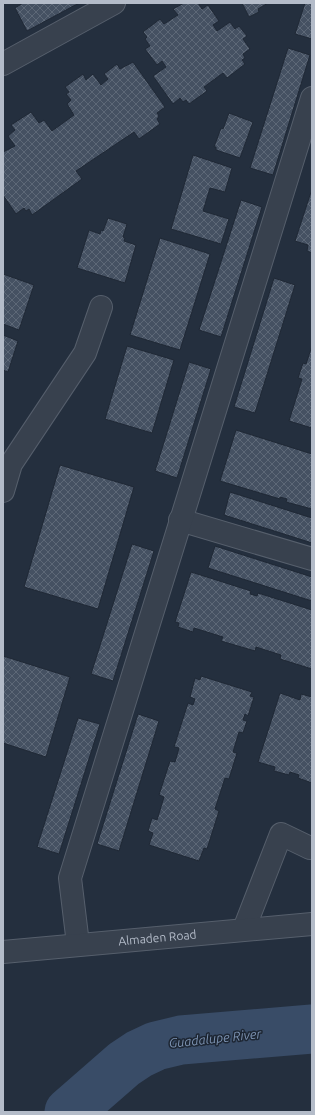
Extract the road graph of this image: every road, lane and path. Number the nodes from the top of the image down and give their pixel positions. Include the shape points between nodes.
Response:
1 (114, 3) edge
2 (3, 64) edge
3 (312, 98) edge
4 (303, 157) edge
5 (101, 306) dead end
6 (3, 491) edge
7 (180, 520) junction
8 (312, 559) edge
9 (310, 848) dead end
10 (312, 924) edge
11 (244, 929) junction
12 (78, 944) junction
13 (3, 952) edge

1 - 2 street
3 - 4 street
4 - 7 street
5 - 6 street via 85,353 11,464
7 - 8 street
7 - 12 street via 70,878
9 - 11 street via 281,834
10 - 11 street, Almaden Road
11 - 12 street, Almaden Road
12 - 13 street, Almaden Road

